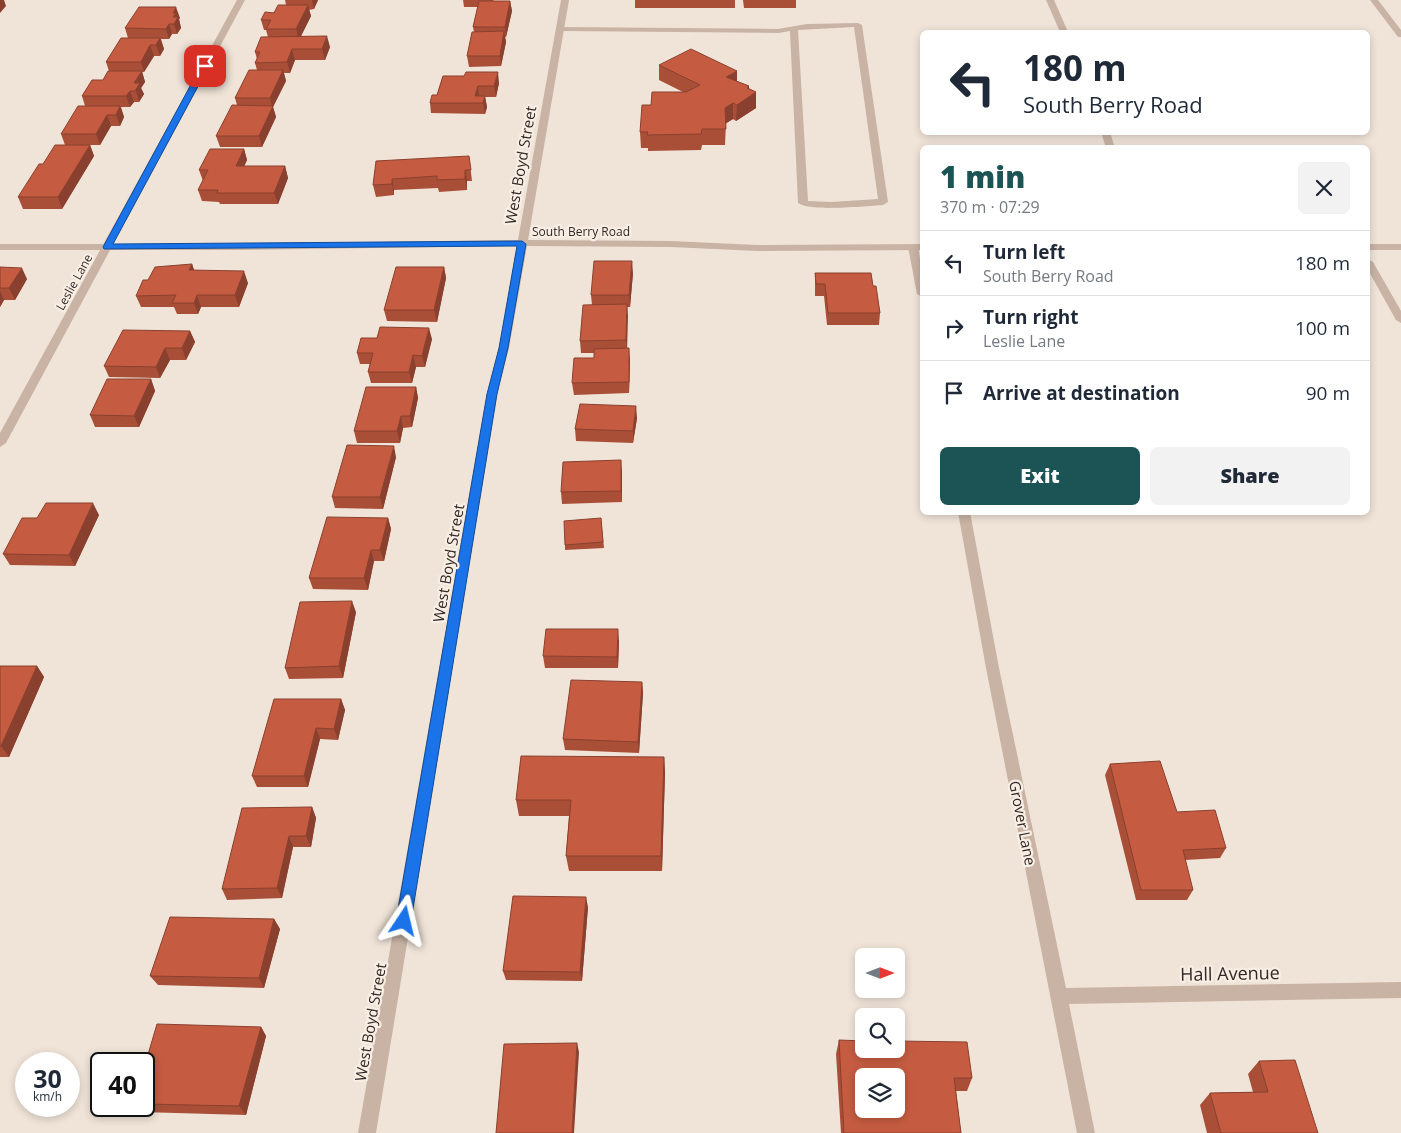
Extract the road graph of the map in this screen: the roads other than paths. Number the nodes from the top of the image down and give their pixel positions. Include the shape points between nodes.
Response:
1 (241, 0) edge
2 (565, 0) edge
3 (1050, 0) edge
4 (1374, 0) edge
5 (794, 28) junction
6 (561, 29) junction
7 (1063, 30) edge
8 (1401, 35) edge
9 (522, 244) junction
10 (0, 247) edge
11 (107, 247) junction
12 (918, 247) edge
13 (1370, 247) edge
14 (1401, 247) edge
15 (1370, 266) edge
16 (920, 270) edge
17 (1401, 320) edge
18 (0, 443) edge
19 (965, 515) edge
20 (1401, 990) edge
21 (1060, 996) junction
22 (367, 1133) edge
23 (1086, 1133) edge

1 - 11 street, Leslie Lane
2 - 6 street, West Boyd Street
3 - 7 street
4 - 8 street
5 - 5 street via 858,25 883,202 831,206 803,203
5 - 6 street via 778,31
6 - 9 street, West Boyd Street
9 - 11 street, South Berry Road
9 - 12 street, South Berry Road
9 - 22 street, West Boyd Street via 504,348 492,394
10 - 11 street, South Berry Road
11 - 18 street, Leslie Lane
12 - 16 street
13 - 14 street
15 - 17 street
19 - 21 street, Grover Lane via 1029,854
20 - 21 street, Hall Avenue
21 - 23 street, Grover Lane

